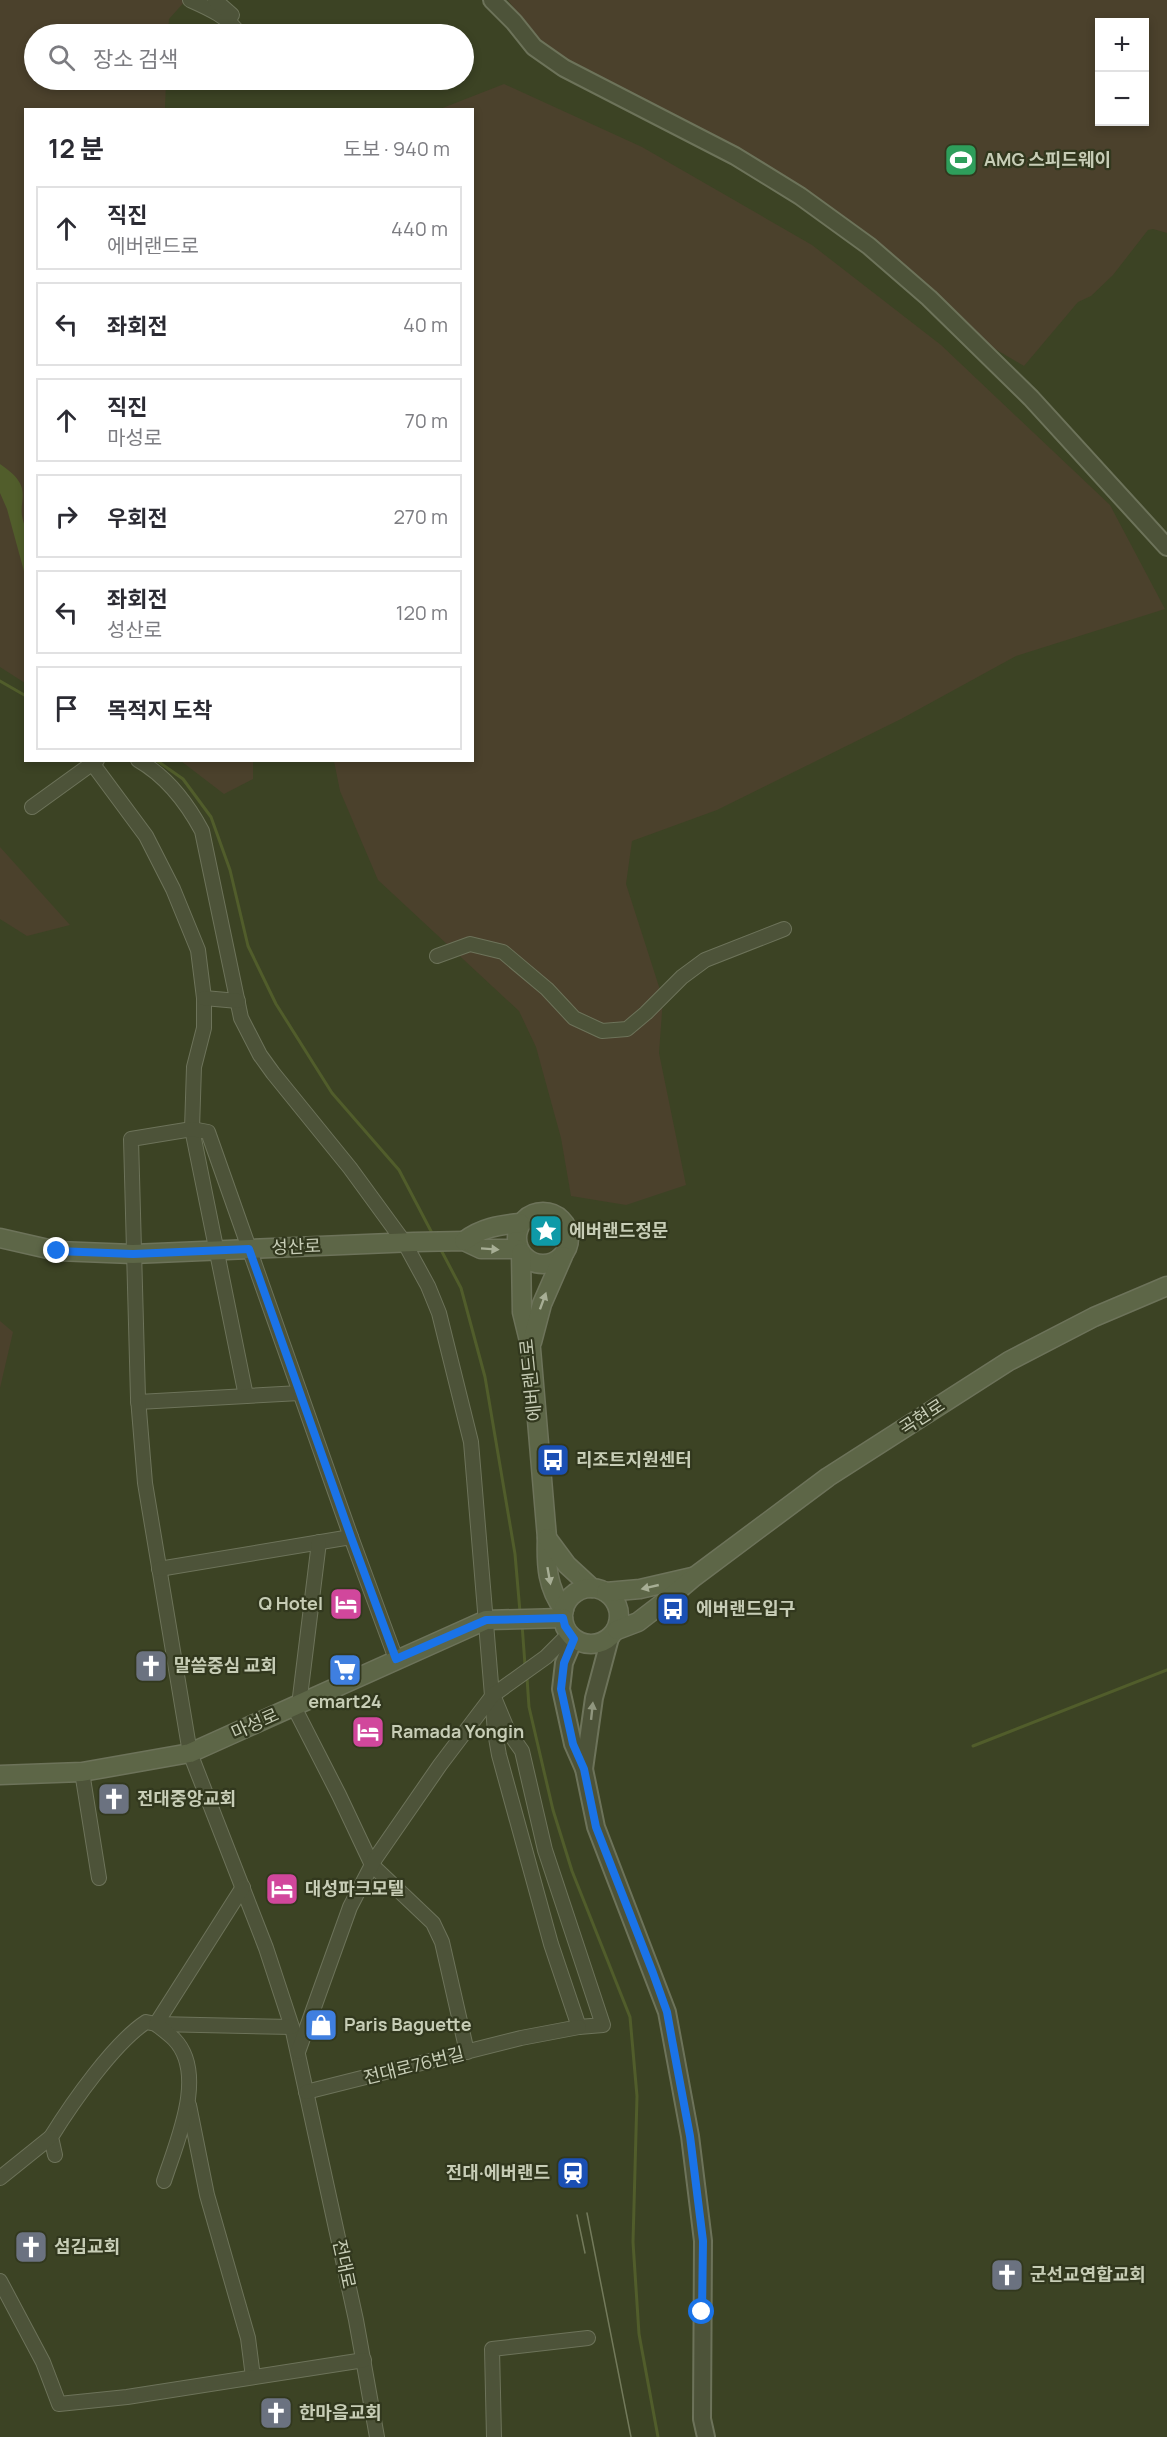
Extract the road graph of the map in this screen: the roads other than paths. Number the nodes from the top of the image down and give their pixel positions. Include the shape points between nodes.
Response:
1 (190, 0) edge
2 (215, 0) edge
3 (492, 0) edge
4 (231, 24) edge
5 (242, 24) edge
6 (1167, 547) edge
7 (94, 762) edge
8 (141, 762) edge
9 (32, 807) dead end
10 (784, 929) dead end
11 (437, 956) dead end
12 (204, 998) junction
13 (238, 1001) junction
14 (192, 1129) junction
15 (520, 1223) junction
16 (0, 1238) edge
17 (464, 1241) junction
18 (409, 1242) junction
19 (249, 1249) junction
20 (215, 1250) junction
21 (520, 1251) junction
22 (133, 1254) junction
23 (563, 1256) junction
24 (1167, 1286) edge
25 (531, 1349) junction
26 (300, 1394) junction
27 (246, 1396) junction
28 (138, 1402) junction
29 (351, 1537) junction
30 (546, 1539) junction
31 (319, 1542) junction
32 (159, 1569) junction
33 (694, 1577) junction
34 (599, 1590) junction
35 (491, 1620) junction
36 (568, 1625) junction
37 (613, 1634) junction
38 (396, 1659) junction
39 (493, 1695) junction
40 (296, 1706) junction
41 (190, 1753) junction
42 (584, 1769) junction
43 (82, 1772) junction
44 (0, 1775) edge
45 (372, 1865) junction
46 (99, 1878) dead end
47 (243, 1887) junction
48 (156, 2024) junction
49 (292, 2027) junction
50 (579, 2027) junction
51 (298, 2052) junction
52 (467, 2052) junction
53 (306, 2092) junction
54 (189, 2100) junction
55 (51, 2137) junction
56 (55, 2154) dead end
57 (0, 2178) edge
58 (164, 2181) dead end
59 (0, 2281) edge
60 (588, 2338) dead end
61 (364, 2360) junction
62 (253, 2377) junction
63 (377, 2437) edge
64 (494, 2437) edge
65 (706, 2437) edge

1 - 4 street
2 - 5 street
3 - 6 street via 534,47 564,68 735,156 800,196 868,246 929,298 1031,398
7 - 9 street
7 - 12 street via 146,836 173,889 198,950
8 - 13 street via 169,784 191,810 202,831
10 - 11 street via 705,960 682,976 627,1029 602,1031 574,1018 503,952 470,944
12 - 13 street
12 - 14 street via 204,1028 194,1067
13 - 18 street via 241,1018 260,1054
14 - 19 street via 208,1132
14 - 20 street
14 - 22 street, 전대로 via 131,1139
15 - 17 main road via 476,1232
15 - 21 main road via 516,1236
15 - 23 main road via 535,1212 554,1214 568,1231
16 - 22 main road, 성산로 via 57,1251
17 - 18 main road, 성산로
17 -> 21 main road via 481,1249
18 - 19 main road, 성산로
18 - 35 street via 439,1313 471,1442
19 - 20 main road, 성산로
19 - 26 street
20 - 22 main road, 성산로
20 - 27 street
21 - 23 main road via 528,1260 546,1264
21 - 25 main road, 에버랜드로 via 522,1312
22 - 28 street, 전대로
25 -> 23 main road via 542,1304
24 - 33 main road, 곡현로 via 1094,1317 1009,1361 828,1477
25 - 30 main road, 에버랜드로
26 - 27 street
26 - 29 street
27 - 28 street
28 - 32 street, 전대로 via 145,1483
29 - 31 street
29 - 38 street
30 - 34 main road via 567,1565
30 -> 36 main road, 에버랜드로 via 550,1587
31 - 32 street
31 - 40 street
32 - 41 street, 전대로
33 -> 34 main road via 640,1589
33 - 37 main road, 곡현로 via 638,1622
34 - 36 main road via 577,1592 566,1603
34 - 37 main road via 617,1605 620,1622
35 - 36 main road, 마성로 via 543,1617
35 - 38 main road, 마성로
35 - 39 street
36 - 37 main road via 592,1645
36 - 39 street via 546,1657
36 - 42 street via 561,1689 573,1744
42 -> 37 street via 594,1698
38 - 40 main road, 마성로
39 - 45 street
39 - 50 street via 499,1755 551,1944
39 - 50 street, 전대로76번길 via 508,1731 522,1751 545,1850 603,2025
40 - 41 main road, 마성로
40 - 45 street
41 - 43 main road, 마성로
41 - 47 street, 전대로
42 - 65 street via 596,1827 667,2012 690,2136 703,2241 702,2419
43 - 44 main road, 마성로
43 - 46 street
45 - 51 street via 350,1907
45 - 52 street via 433,1923 442,1942
47 - 48 street
47 - 49 street, 전대로
48 - 49 street
48 - 54 street via 175,2040 187,2064
48 - 55 street via 146,2022 126,2039
49 - 51 street, 전대로
50 - 52 street, 전대로76번길
51 - 53 street, 전대로
52 - 53 street, 전대로76번길
53 - 61 street, 전대로
54 - 58 street
54 - 62 street via 207,2195 248,2338
55 - 56 street
55 - 57 street
59 - 62 street via 43,2362 59,2404
60 - 64 street via 492,2349
61 - 62 street
61 - 63 street, 전대로

